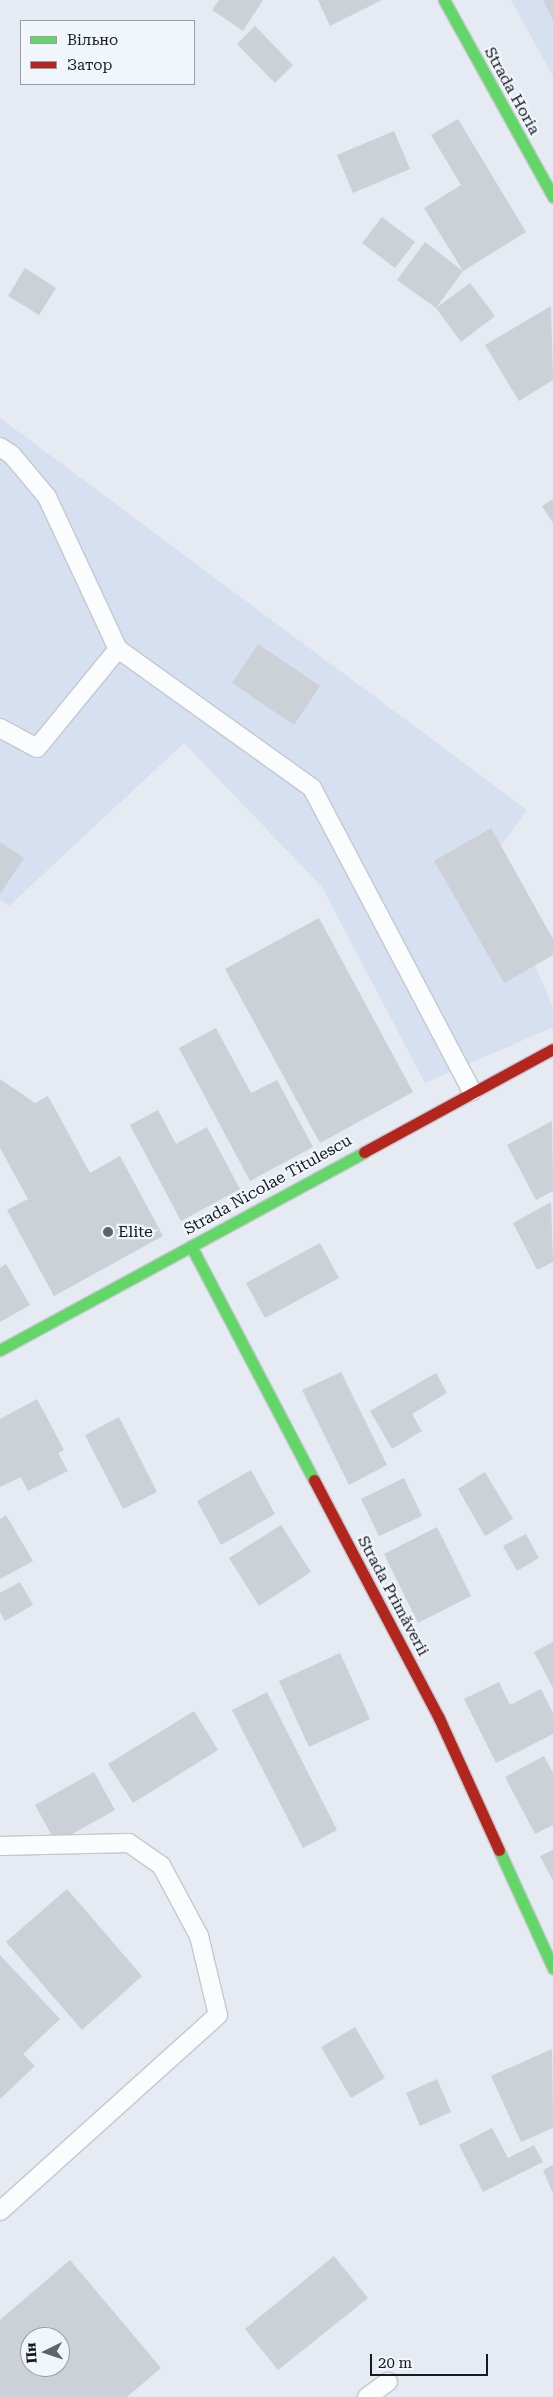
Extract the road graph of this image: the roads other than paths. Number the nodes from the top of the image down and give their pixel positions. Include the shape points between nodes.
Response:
1 (444, 0) edge
2 (553, 197) edge
3 (0, 447) edge
4 (118, 649) junction
5 (0, 728) edge
6 (553, 1049) edge
7 (472, 1091) junction
8 (191, 1246) junction
9 (0, 1350) edge
10 (0, 1846) edge
11 (553, 1968) edge
12 (0, 2211) edge
13 (388, 2382) dead end
14 (367, 2397) edge

1 - 2 street, Strada Horia
3 - 4 lane via 12,455 47,497
4 - 5 lane via 37,748
4 - 7 lane via 312,788
6 - 7 street, Strada Nicolae Titulescu
7 - 8 street, Strada Nicolae Titulescu
8 - 9 street, Strada Nicolae Titulescu
8 - 11 street, Strada Primăverii via 439,1718
10 - 12 lane via 129,1843 161,1865 199,1936 218,2015
13 - 14 lane

